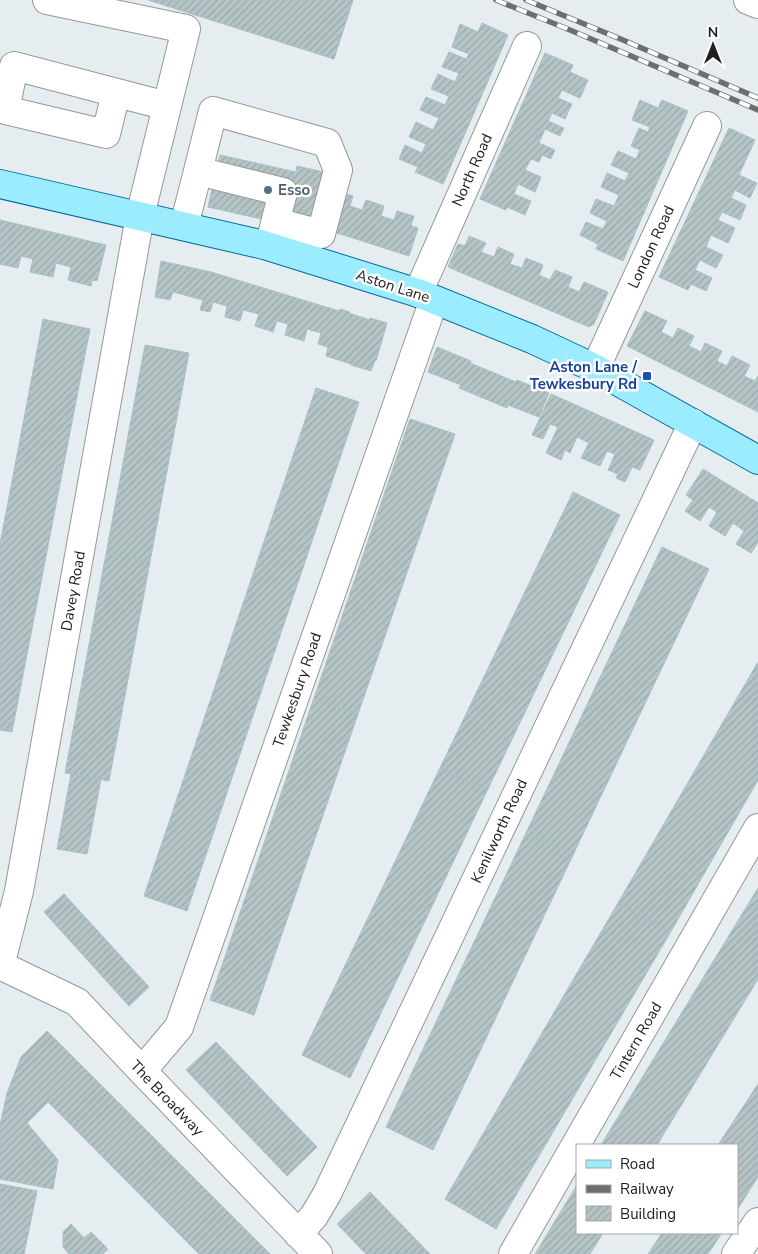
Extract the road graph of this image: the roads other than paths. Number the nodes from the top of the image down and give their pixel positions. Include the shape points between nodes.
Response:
1 (47, 0) edge
2 (748, 0) edge
3 (758, 4) edge
4 (527, 46) dead end
5 (116, 93) dead end
6 (167, 106) junction
7 (707, 126) dead end
8 (198, 171) junction
9 (0, 184) edge
10 (140, 216) junction
11 (184, 226) junction
12 (272, 234) junction
13 (427, 296) junction
14 (594, 368) junction
15 (693, 423) junction
16 (758, 460) edge
17 (758, 828) edge
18 (9, 889) edge
19 (0, 966) edge
20 (142, 1071) junction
21 (577, 1144) edge
22 (576, 1146) edge
23 (758, 1222) edge
24 (298, 1234) junction
25 (318, 1254) edge
26 (514, 1254) edge
27 (736, 1254) edge

1 - 6 street, Davey Road via 186,29
2 - 3 street
4 - 13 street, North Road
5 - 6 street
6 - 10 street, Davey Road
7 - 14 street, London Road
8 - 11 street
8 - 12 street via 284,192
8 - 12 street via 213,111 327,143 338,170 322,234
9 - 10 main road, Aston Lane
10 - 11 main road, Aston Lane
10 - 18 street, Davey Road
11 - 12 main road, Aston Lane
12 - 13 main road, Aston Lane
13 - 14 main road, Aston Lane
13 - 20 street, Tewkesbury Road via 429,314 179,1027
14 - 15 main road, Aston Lane
15 - 16 main road, Aston Lane
15 - 24 street, Kenilworth Road via 327,1194
17 - 21 street, Tintern Road
18 - 19 street, Davey Road
19 - 20 street, The Broadway via 77,1002
20 - 24 street, The Broadway
22 - 26 street, Tintern Road
23 - 27 street
24 - 25 street, The Broadway

